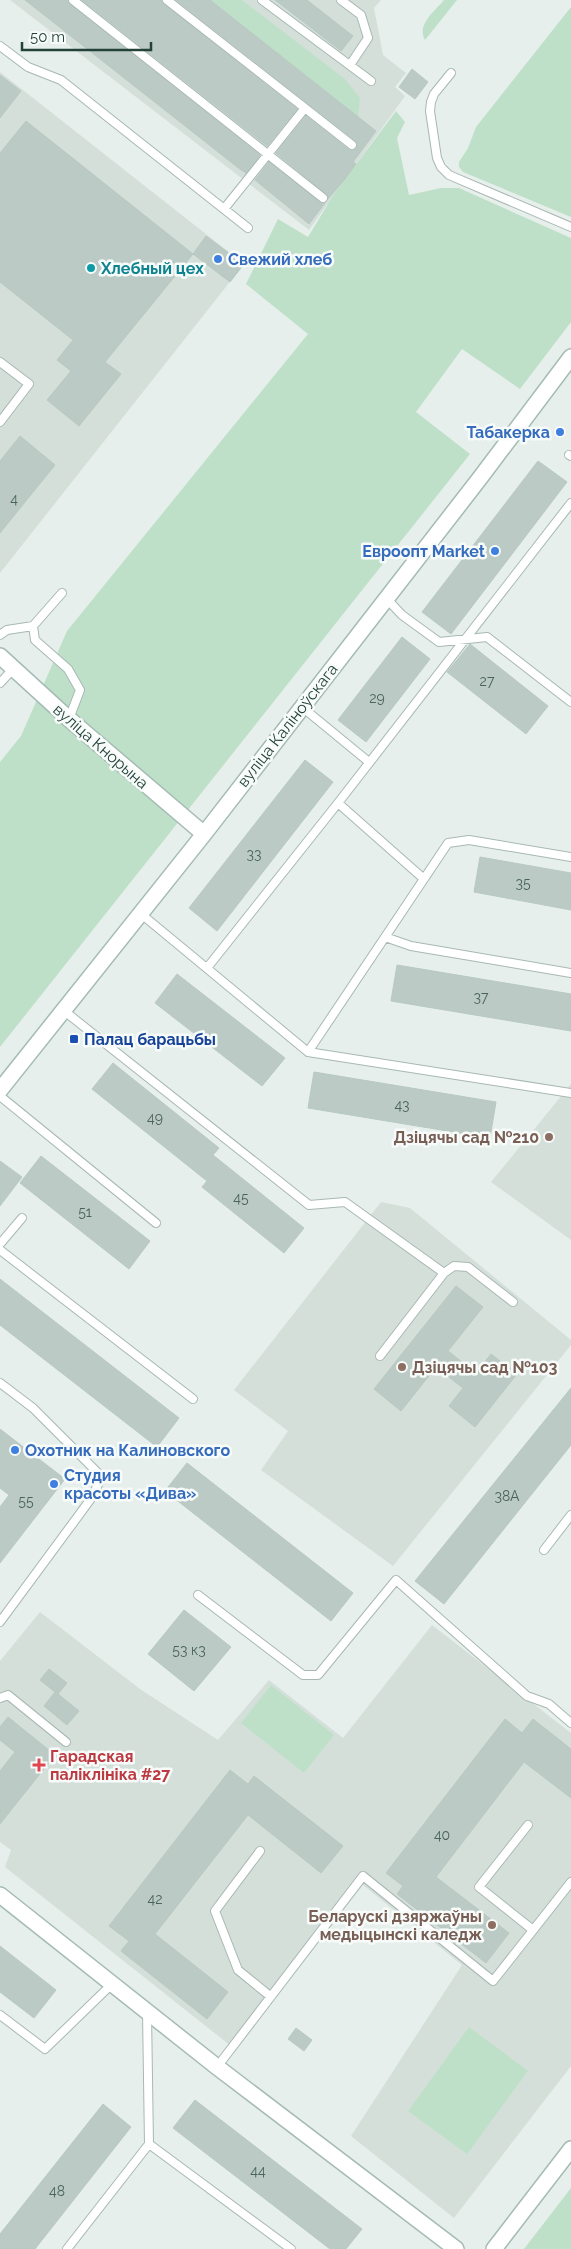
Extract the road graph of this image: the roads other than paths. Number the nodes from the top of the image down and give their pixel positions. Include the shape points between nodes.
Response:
1 (73, 0) edge
2 (167, 0) edge
3 (262, 0) edge
4 (344, 1) edge
5 (0, 47) edge
6 (350, 65) junction
7 (450, 73) dead end
8 (371, 81) dead end
9 (305, 108) junction
10 (352, 145) dead end
11 (267, 153) junction
12 (323, 198) dead end
13 (224, 209) junction
14 (571, 227) edge
15 (248, 228) dead end
16 (571, 357) edge
17 (0, 362) edge
18 (0, 422) edge
19 (571, 503) edge
20 (62, 593) dead end
21 (386, 598) junction
22 (33, 626) junction
23 (0, 635) edge
24 (464, 639) junction
25 (0, 656) edge
26 (14, 668) junction
27 (0, 683) edge
28 (571, 702) edge
29 (302, 707) junction
30 (69, 719) junction
31 (369, 762) junction
32 (338, 803) junction
33 (204, 834) junction
34 (571, 857) edge
35 (424, 879) junction
36 (140, 913) junction
37 (385, 938) junction
38 (206, 968) junction
39 (571, 973) edge
40 (63, 1010) junction
41 (308, 1052) junction
42 (0, 1090) edge
43 (571, 1093) edge
44 (0, 1096) edge
45 (22, 1218) dead end
46 (156, 1223) dead end
47 (0, 1244) edge
48 (0, 1250) edge
49 (444, 1273) junction
50 (513, 1302) dead end
51 (380, 1356) dead end
52 (0, 1383) edge
53 (194, 1399) dead end
54 (571, 1515) edge
55 (544, 1550) dead end
56 (198, 1595) dead end
57 (0, 1622) edge
58 (0, 1698) edge
59 (571, 1723) edge
60 (66, 1742) dead end
61 (528, 1825) dead end
62 (260, 1851) dead end
63 (571, 1882) edge
64 (0, 1896) edge
65 (533, 1930) junction
66 (112, 1984) junction
67 (270, 1996) junction
68 (146, 2011) junction
69 (0, 2015) edge
70 (218, 2067) junction
71 (149, 2144) junction
72 (571, 2149) edge
73 (67, 2249) edge
74 (291, 2249) edge
75 (456, 2249) edge
76 (494, 2249) edge

1 - 11 lane
2 - 9 lane
3 - 6 lane
4 - 6 lane via 361,15 368,38
5 - 13 lane via 28,67 61,80
6 - 8 lane
7 - 14 lane via 430,102 441,167 449,175
9 - 10 lane
9 - 11 lane
11 - 12 lane
11 - 13 lane
13 - 15 lane
16 - 21 main road, вуліца Каліноўскага
17 - 18 lane via 28,384
19 - 24 lane
20 - 22 lane
21 - 24 lane via 402,615 439,642
21 - 29 main road, вуліца Каліноўскага
22 - 23 lane via 7,630
22 - 30 lane via 35,640 68,669 80,690
24 - 28 lane via 487,637
24 - 31 lane
25 - 26 main road, вуліца Кнорына
26 - 27 lane
26 - 30 main road, вуліца Кнорына
29 - 31 lane
29 - 33 main road, вуліца Каліноўскага
30 - 33 main road, вуліца Кнорына
31 - 32 lane
32 - 35 lane
32 - 38 lane
33 - 36 main road, вуліца Каліноўскага
34 - 35 lane via 469,840 448,843
35 - 37 lane
36 - 38 lane
36 - 40 main road, вуліца Каліноўскага
37 - 39 lane via 411,946
37 - 41 lane
38 - 41 lane
40 - 42 main road, вуліца Каліноўскага
40 - 49 lane via 309,1205 345,1202
41 - 43 lane
44 - 46 lane
45 - 47 lane
48 - 53 lane
49 - 50 lane via 454,1266 468,1268
49 - 51 lane
52 - 57 lane via 33,1408 102,1476 90,1500
54 - 55 lane
56 - 59 lane via 303,1675 318,1675 396,1580 527,1696 549,1704
58 - 60 lane via 8,1695
61 - 65 lane via 479,1887
62 - 67 lane via 215,1911 238,1970
63 - 65 lane
64 - 66 main road
65 - 67 lane via 493,1981 363,1876
66 - 68 main road
66 - 69 lane via 45,2049
67 - 70 lane
68 - 70 main road
68 - 71 lane
70 - 75 main road
71 - 73 lane
71 - 74 lane
72 - 76 main road

